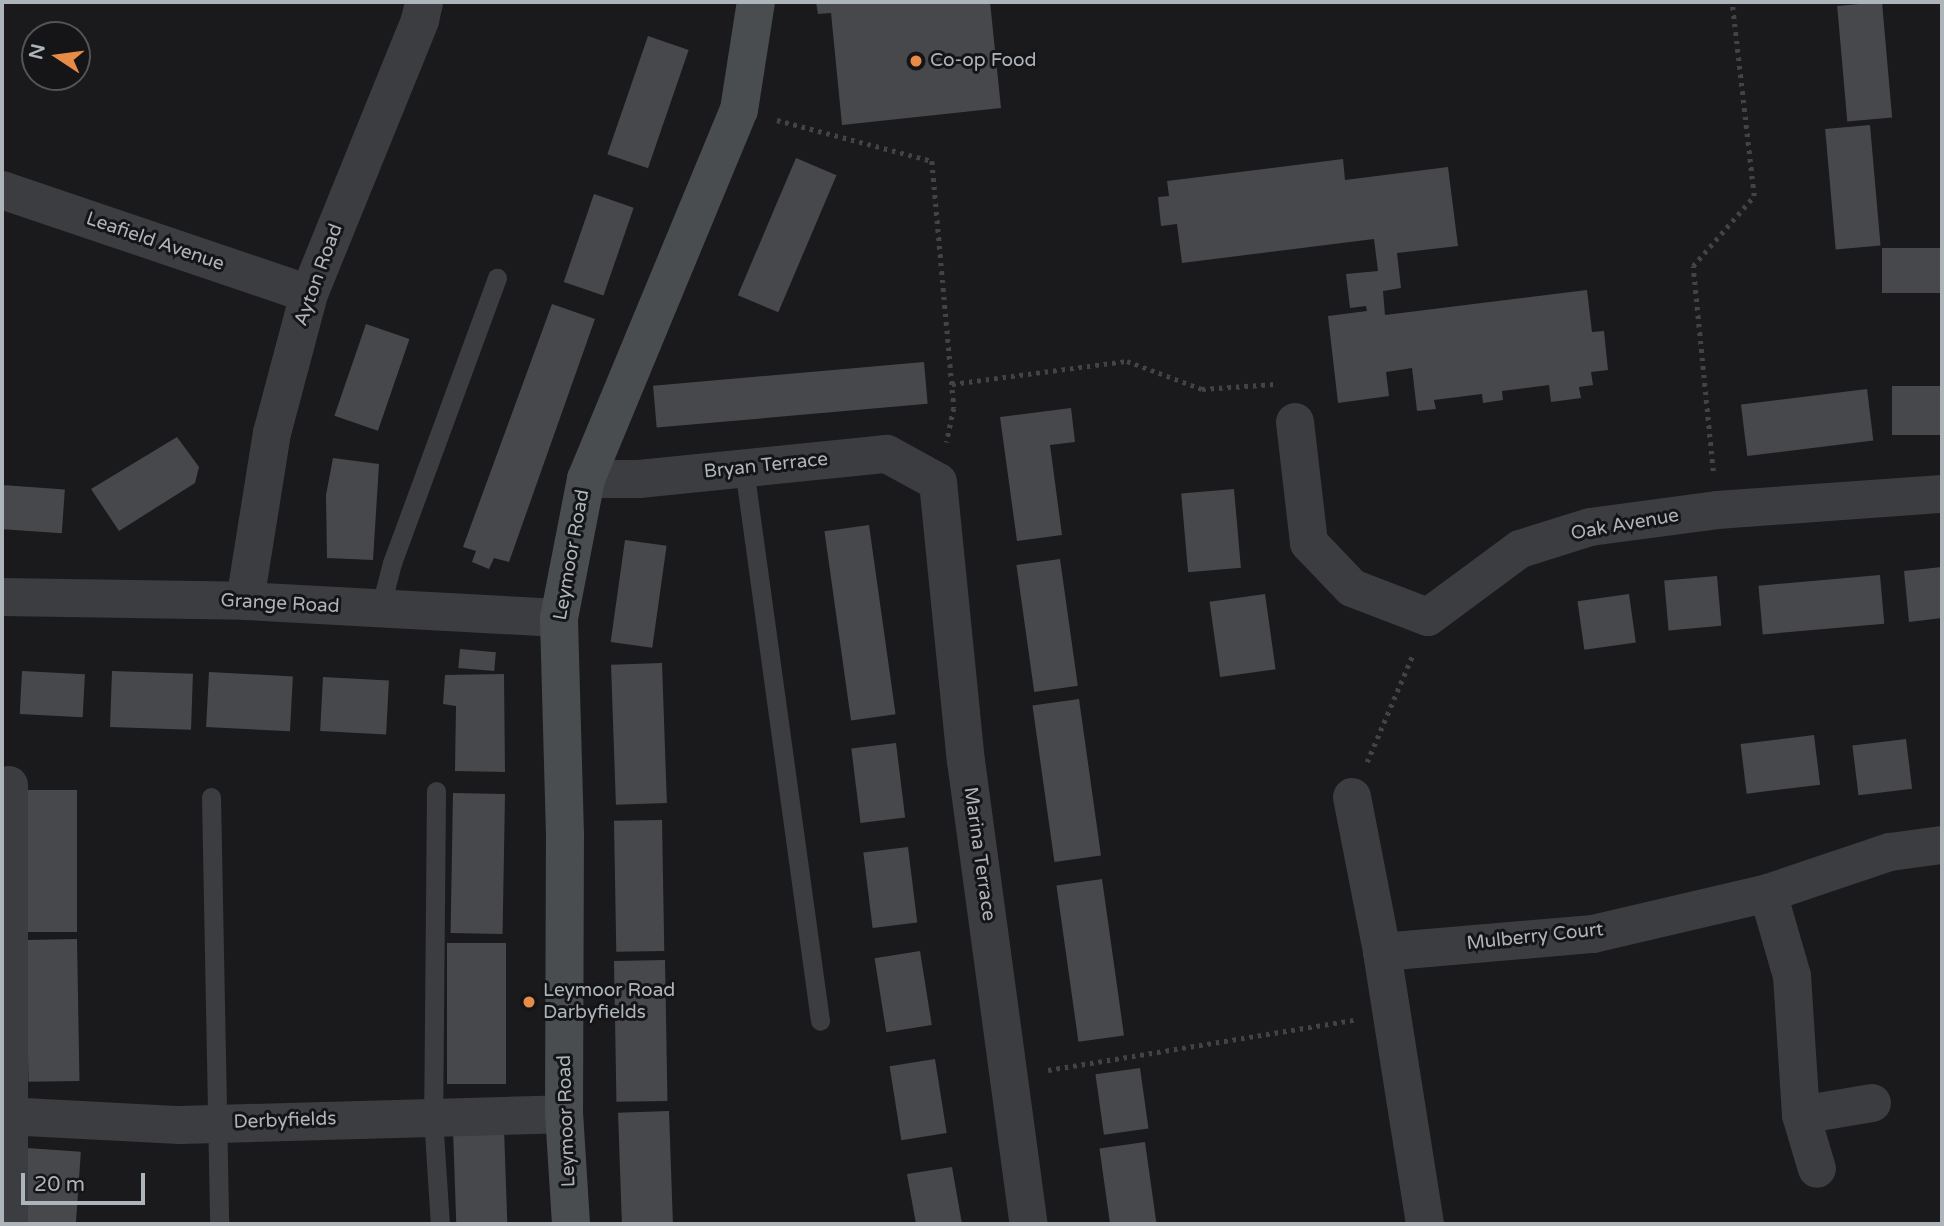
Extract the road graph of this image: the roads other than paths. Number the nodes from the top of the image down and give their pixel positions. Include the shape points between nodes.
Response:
1 (424, 2) edge
2 (755, 2) edge
3 (2, 190) edge
4 (497, 278) dead end
5 (309, 294) junction
6 (1295, 422) road end
7 (744, 468) junction
8 (586, 479) junction
9 (938, 482) joint
10 (1942, 494) edge
11 (2, 597) edge
12 (245, 601) junction
13 (380, 609) junction
14 (559, 618) junction
15 (9, 785) dead end
16 (436, 791) dead end
17 (211, 796) dead end
18 (1352, 797) road end
19 (1942, 845) edge
20 (1768, 893) junction
21 (1382, 952) junction
22 (820, 1021) dead end
23 (1872, 1103) dead end
24 (564, 1114) junction
25 (1801, 1115) junction
26 (6, 1116) junction
27 (433, 1117) junction
28 (217, 1123) junction
29 (1817, 1169) dead end
30 (9, 1224) edge
31 (219, 1224) edge
32 (440, 1224) edge
33 (571, 1224) edge
34 (1029, 1224) edge
35 (1425, 1224) edge

1 - 5 street, Ayton Road via 421,20
2 - 8 street, Leymoor Road via 739,110
3 - 5 street, Leafield Avenue
4 - 13 lane via 392,563
5 - 12 street, Ayton Road via 272,433
6 - 10 street, Oak Avenue via 1309,543 1352,588 1428,617 1521,549 1591,527 1717,510
7 - 8 street, Bryan Terrace via 639,479
7 - 9 street, Bryan Terrace via 887,454
7 - 22 lane
8 - 14 street, Leymoor Road
9 - 34 street, Marina Terrace via 966,761
11 - 12 street, Grange Road
12 - 13 street, Grange Road
13 - 14 street, Grange Road
14 - 24 street, Leymoor Road via 565,835
15 - 26 street
16 - 27 lane
17 - 28 lane
18 - 21 street
19 - 20 street, Mulberry Court via 1890,852
20 - 21 street, Mulberry Court via 1593,934
20 - 25 street via 1792,976
21 - 35 street
23 - 25 street
24 - 27 street, Derbyfields
24 - 33 street, Leymoor Road
25 - 29 street
26 - 28 street, Derbyfields
26 - 30 street
27 - 28 street, Derbyfields
27 - 32 lane
28 - 31 lane

